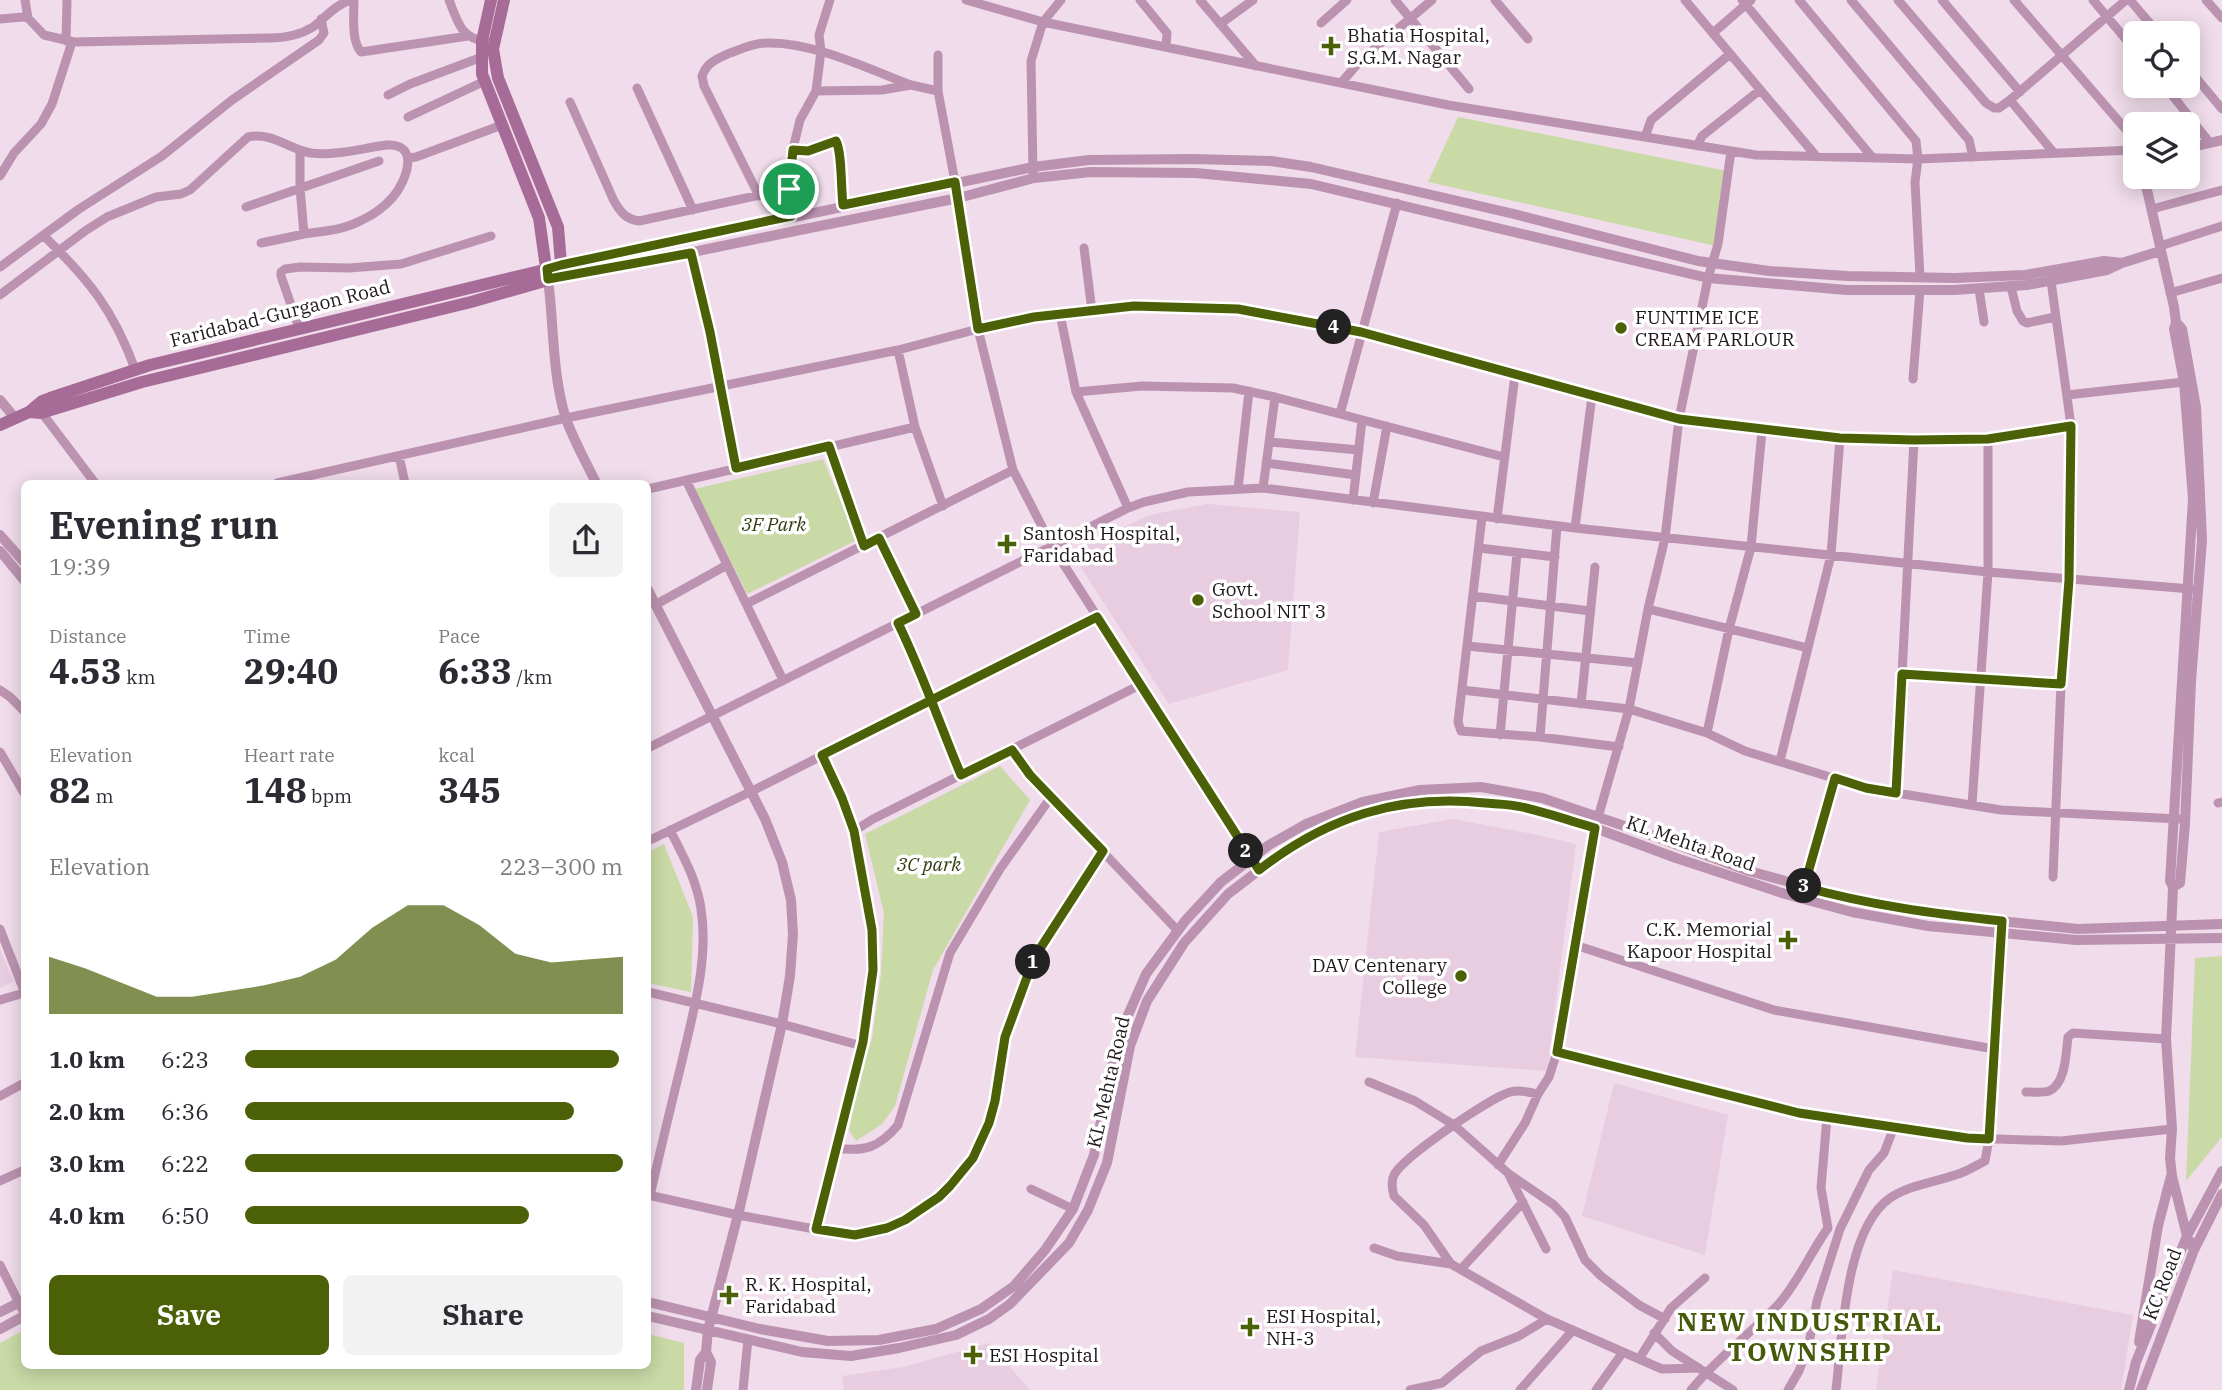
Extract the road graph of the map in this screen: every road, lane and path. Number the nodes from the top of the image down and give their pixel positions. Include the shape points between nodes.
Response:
1 (25, 0) edge
2 (67, 0) edge
3 (352, 0) edge
4 (449, 0) edge
5 (491, 0) edge
6 (503, 0) edge
7 (830, 0) edge
8 (966, 0) edge
9 (1005, 0) edge
10 (1060, 0) edge
11 (1140, 0) edge
12 (1200, 0) edge
13 (1253, 0) edge
14 (1346, 0) edge
15 (1395, 0) edge
16 (1432, 0) edge
17 (1495, 0) edge
18 (1685, 0) edge
19 (1799, 0) edge
20 (1851, 0) edge
21 (1898, 0) edge
22 (1942, 0) edge
23 (2014, 0) edge
24 (2093, 0) edge
25 (2128, 0) edge
26 (2206, 0) edge
27 (1746, 2) edge
28 (1002, 10) junction
29 (2107, 16) junction
30 (28, 18) junction
31 (1410, 18) junction
32 (2222, 18) edge
33 (0, 19) edge
34 (321, 19) junction
35 (2147, 21) edge
36 (1043, 22) junction
37 (1321, 23) dead end
38 (1220, 24) junction
39 (1713, 33) junction
40 (2123, 35) edge
41 (468, 36) junction
42 (1528, 39) dead end
43 (69, 41) junction
44 (488, 42) junction
45 (1166, 47) junction
46 (821, 51) junction
47 (1730, 54) junction
48 (938, 55) dead end
49 (2062, 56) junction
50 (482, 57) junction
51 (1256, 66) junction
52 (485, 81) junction
53 (2200, 82) edge
54 (1341, 83) junction
55 (911, 85) junction
56 (637, 88) dead end
57 (1469, 89) dead end
58 (1760, 90) junction
59 (816, 91) junction
60 (937, 91) junction
61 (2020, 92) junction
62 (387, 95) dead end
63 (2174, 98) edge
64 (2010, 100) junction
65 (570, 102) dead end
66 (2222, 109) edge
67 (408, 117) dead end
68 (502, 125) junction
69 (2123, 126) edge
70 (1645, 137) junction
71 (2222, 140) edge
72 (2210, 144) junction
73 (1697, 146) junction
74 (2200, 146) edge
75 (300, 150) junction
76 (793, 150) junction
77 (2123, 150) edge
78 (1731, 151) junction
79 (2054, 153) junction
80 (1816, 156) junction
81 (1872, 157) junction
82 (1973, 157) junction
83 (408, 158) junction
84 (1918, 159) junction
85 (379, 161) dead end
86 (4, 162) edge
87 (1033, 173) junction
88 (0, 176) edge
89 (955, 182) junction
90 (300, 188) junction
91 (789, 189) junction
92 (2147, 189) edge
93 (2222, 190) edge
94 (759, 196) junction
95 (958, 198) junction
96 (1397, 203) junction
97 (843, 205) junction
98 (246, 207) dead end
99 (2152, 209) junction
100 (693, 210) junction
101 (791, 216) junction
102 (2222, 226) edge
103 (304, 234) junction
104 (44, 236) junction
105 (491, 236) dead end
106 (261, 243) dead end
107 (1084, 248) dead end
108 (2160, 249) junction
109 (60, 251) junction
110 (691, 253) junction
111 (2122, 262) junction
112 (1712, 263) junction
113 (0, 267) edge
114 (561, 271) junction
115 (547, 274) junction
116 (1920, 277) junction
117 (1708, 278) junction
118 (2222, 278) edge
119 (2051, 281) junction
120 (2011, 287) junction
121 (1979, 289) junction
122 (1920, 290) junction
123 (2170, 293) junction
124 (0, 295) edge
125 (1092, 311) junction
126 (1060, 314) junction
127 (2055, 317) junction
128 (1984, 322) dead end
129 (299, 328) junction
130 (978, 329) junction
131 (1361, 332) junction
132 (898, 350) junction
133 (2185, 366) junction
134 (135, 369) junction
135 (1515, 375) junction
136 (1913, 379) dead end
137 (2184, 382) junction
138 (721, 387) junction
139 (1249, 391) junction
140 (1076, 392) junction
141 (2067, 395) junction
142 (1592, 396) junction
143 (1275, 397) junction
144 (0, 400) edge
145 (35, 410) junction
146 (1340, 414) junction
147 (15, 418) junction
148 (566, 418) junction
149 (1679, 419) junction
150 (1362, 420) junction
151 (0, 425) edge
152 (1387, 426) junction
153 (2071, 426) junction
154 (915, 427) junction
155 (1762, 430) junction
156 (1840, 438) junction
157 (1988, 439) junction
158 (1914, 440) junction
159 (1269, 442) junction
160 (829, 446) junction
161 (1359, 450) junction
162 (399, 456) junction
163 (1504, 457) junction
164 (1266, 463) junction
165 (736, 468) junction
166 (1013, 470) junction
167 (1356, 475) junction
168 (93, 480) edge
169 (291, 480) edge
170 (404, 480) edge
171 (595, 480) edge
172 (686, 480) junction
173 (651, 488) edge
174 (1263, 488) junction
175 (1237, 489) junction
176 (1353, 500) junction
177 (1373, 503) junction
178 (943, 506) junction
179 (1128, 508) junction
180 (1482, 517) junction
181 (1497, 519) junction
182 (1557, 526) junction
183 (1575, 528) junction
184 (0, 535) edge
185 (879, 538) junction
186 (1665, 538) junction
187 (864, 546) junction
188 (1052, 546) junction
189 (1751, 547) junction
190 (1479, 548) junction
191 (0, 551) edge
192 (1517, 553) junction
193 (1831, 555) junction
194 (1555, 557) junction
195 (21, 559) edge
196 (1908, 563) junction
197 (727, 565) junction
198 (1595, 567) dead end
199 (1988, 572) junction
200 (21, 576) edge
201 (2069, 580) junction
202 (2194, 589) junction
203 (651, 596) edge
204 (1473, 596) junction
205 (1513, 599) junction
206 (746, 604) junction
207 (1551, 604) junction
208 (655, 605) junction
209 (1648, 609) junction
210 (1590, 611) junction
211 (916, 614) junction
212 (1097, 617) junction
213 (898, 623) junction
214 (1729, 629) junction
215 (1467, 646) junction
216 (1808, 648) junction
217 (1508, 650) junction
218 (1547, 654) junction
219 (1585, 658) junction
220 (1638, 663) junction
221 (1902, 674) junction
222 (1980, 679) junction
223 (783, 681) junction
224 (2061, 684) junction
225 (1140, 685) junction
226 (0, 690) edge
227 (1462, 690) junction
228 (1504, 696) junction
229 (1543, 699) junction
230 (931, 702) junction
231 (1581, 704) junction
232 (21, 708) edge
233 (1629, 709) junction
234 (712, 716) junction
235 (1707, 733) junction
236 (1500, 735) junction
237 (1540, 737) junction
238 (651, 746) edge
239 (1619, 747) junction
240 (1012, 750) junction
241 (0, 752) edge
242 (822, 755) junction
243 (1780, 761) junction
244 (961, 775) junction
245 (1835, 778) junction
246 (21, 788) edge
247 (752, 791) junction
248 (1896, 793) junction
249 (1051, 797) junction
250 (1972, 805) junction
251 (2057, 814) junction
252 (2174, 819) junction
253 (2186, 820) junction
254 (1596, 822) junction
255 (670, 830) junction
256 (854, 831) junction
257 (651, 840) edge
258 (1103, 851) junction
259 (1251, 859) junction
260 (1259, 870) junction
261 (2053, 877) dead end
262 (2173, 887) junction
263 (1803, 892) junction
264 (2002, 921) junction
265 (2222, 923) edge
266 (2172, 926) junction
267 (0, 929) edge
268 (1178, 931) junction
269 (2001, 933) junction
270 (2222, 938) edge
271 (2171, 940) junction
272 (1575, 945) junction
273 (21, 984) edge
274 (21, 993) edge
275 (651, 993) edge
276 (0, 1000) edge
277 (695, 1004) junction
278 (782, 1024) junction
279 (2166, 1040) junction
280 (862, 1046) junction
281 (1994, 1049) junction
282 (1557, 1052) junction
283 (1369, 1082) dead end
284 (21, 1085) edge
285 (2026, 1092) dead end
286 (1538, 1094) junction
287 (0, 1096) edge
288 (1827, 1117) junction
289 (1454, 1125) junction
290 (1894, 1127) junction
291 (2172, 1129) junction
292 (1989, 1139) junction
293 (835, 1148) junction
294 (1499, 1165) junction
295 (21, 1171) edge
296 (2222, 1171) edge
297 (1509, 1174) junction
298 (2172, 1176) junction
299 (0, 1181) edge
300 (651, 1188) edge
301 (1031, 1189) dead end
302 (2222, 1194) edge
303 (651, 1196) edge
304 (1523, 1202) junction
305 (1073, 1209) junction
306 (738, 1215) junction
307 (816, 1229) junction
308 (2188, 1236) junction
309 (1374, 1248) dead end
310 (1546, 1249) dead end
311 (2194, 1250) junction
312 (1451, 1264) junction
313 (0, 1265) edge
314 (1461, 1269) junction
315 (1704, 1278) dead end
316 (651, 1303) edge
317 (21, 1304) edge
318 (21, 1308) edge
319 (21, 1310) edge
320 (0, 1312) edge
321 (651, 1317) edge
322 (711, 1317) junction
323 (1665, 1318) junction
324 (1547, 1319) junction
325 (0, 1329) edge
326 (708, 1330) junction
327 (1573, 1330) junction
328 (1654, 1333) junction
329 (748, 1339) junction
330 (706, 1352) junction
331 (1623, 1352) junction
332 (1639, 1359) junction
333 (2136, 1363) junction
334 (1702, 1370) junction
335 (696, 1390) edge
336 (707, 1390) edge
337 (743, 1390) edge
338 (1410, 1390) edge
339 (1520, 1390) edge
340 (1596, 1390) edge
341 (1691, 1390) edge
342 (1733, 1390) edge
343 (1788, 1390) edge
344 (1836, 1390) edge
345 (2129, 1390) edge
346 (2141, 1390) edge

1 - 30 street
2 - 43 street
3 - 34 street
3 - 41 street via 361,52
4 - 41 street
5 - 44 main road
6 - 44 main road
7 - 46 street via 819,35
8 - 28 street
9 - 28 street
10 - 36 street
11 - 45 street via 1167,33
12 - 38 street
13 - 38 street
14 - 37 street
15 - 31 street
16 - 31 street
17 - 42 street
18 - 39 street
19 - 84 street via 1912,134
20 - 82 street via 1969,140
21 - 64 street via 1986,103 1999,108
22 - 61 street
23 - 49 street
24 - 29 street
25 - 29 street
25 - 35 street
26 - 32 street
27 - 39 street
27 - 81 street
28 - 36 street
29 - 40 street
29 - 49 street
30 - 33 street
30 - 43 street via 44,35
31 - 54 street
31 - 57 street
34 - 43 street via 302,32 279,38
34 - 104 street via 324,33 320,40
36 - 45 street
36 - 87 street via 1031,61
38 - 51 street
39 - 47 street
41 - 44 street
43 - 86 street via 52,104 41,124
44 - 50 main road
44 - 114 main road via 558,228
45 - 51 street
46 - 55 street
46 - 59 street
46 - 94 street via 764,42 739,49 705,68 704,86
47 - 58 street
47 - 70 street via 1651,120
48 - 60 street
49 - 61 street
49 - 69 street
50 - 52 main road
50 - 62 street
51 - 54 street
52 - 67 street
52 - 68 main road
53 - 66 street
54 - 70 street
55 - 59 street
55 - 60 street
56 - 100 street
58 - 73 street via 1702,136
58 - 80 street
59 - 76 street via 800,120
60 - 89 street
61 - 64 street
63 - 72 street
64 - 79 street
65 - 100 street via 622,213 639,222
68 - 83 street
68 - 115 main road via 539,218
70 - 73 street
71 - 72 street
72 - 74 street
73 - 78 street
75 - 83 street via 327,153 396,145 404,148
75 - 90 street
75 - 109 street via 270,137 248,137 190,190 107,216
76 - 91 street
76 - 97 street via 838,143
77 - 79 street
78 - 80 street
78 - 112 street
79 - 82 street
80 - 81 street
81 - 84 street
82 - 84 street
83 - 103 street via 393,198 375,213 345,228
84 - 116 street
85 - 90 street
86 - 88 street
87 - 89 street
87 - 95 street
87 - 96 street via 1262,177
87 - 112 street via 1089,160 1271,161
89 - 95 street
89 - 97 street
90 - 98 street
90 - 103 street
91 - 94 street
91 - 101 street
92 - 99 street
93 - 99 street
94 - 100 street
95 - 110 street
95 - 130 street
96 - 117 street
96 - 131 street
97 - 101 street
99 - 108 street
101 - 114 street
102 - 108 street
103 - 106 street
104 - 109 street
104 - 113 street
105 - 129 street via 406,264 285,269 281,276
107 - 125 street
108 - 111 street
108 - 123 street
109 - 124 street
109 - 134 street via 107,308
110 - 114 street
110 - 138 street
111 - 116 street via 2025,275
111 - 119 street via 2108,270
112 - 116 street via 1769,271
112 - 117 street
114 - 115 main road, Faridabad-Gurgaon Road
115 - 129 main road, Faridabad-Gurgaon Road
115 - 145 main road, Faridabad-Gurgaon Road via 471,302
115 - 148 street
117 - 122 street via 1846,290
117 - 149 street
118 - 123 street
119 - 120 street
119 - 127 street
120 - 121 street
120 - 127 street via 2023,321
121 - 122 street
121 - 128 street
122 - 136 street
123 - 133 street via 2182,329
125 - 126 street
125 - 131 street via 1134,306 1238,309
126 - 130 street
126 - 140 street
127 - 141 street
129 - 134 main road, Faridabad-Gurgaon Road
130 - 132 street
130 - 166 street
131 - 135 street
131 - 146 street
132 - 138 street
132 - 154 street
133 - 137 street
133 - 202 street via 2196,407 2199,448 2202,540
134 - 145 main road, Faridabad-Gurgaon Road via 50,398
135 - 142 street
135 - 163 street
137 - 141 street
137 - 202 street
138 - 148 street
138 - 165 street
139 - 140 street via 1142,386
139 - 143 street
139 - 175 street
140 - 179 street
141 - 153 street
142 - 149 street
142 - 183 street
143 - 146 street
143 - 159 street
144 - 147 street
145 - 147 main road, Faridabad-Gurgaon Road
145 - 168 street
146 - 150 street
147 - 151 main road, Faridabad-Gurgaon Road
148 - 162 street
148 - 171 street
149 - 155 street
149 - 186 street
150 - 152 street
150 - 161 street
152 - 163 street
152 - 177 street
153 - 157 street
153 - 201 street
154 - 160 street
154 - 178 street
155 - 156 street
155 - 189 street
156 - 158 street
156 - 193 street
157 - 158 street
157 - 199 street
158 - 196 street
159 - 161 street
159 - 164 street
160 - 165 street
160 - 187 street
161 - 167 street
162 - 169 street
162 - 170 street
163 - 181 street
164 - 167 street
164 - 174 street
165 - 172 street
166 - 178 street
166 - 188 street
167 - 176 street
172 - 173 street
172 - 197 street
174 - 175 street
174 - 176 street
175 - 179 street via 1188,492
176 - 177 street
177 - 180 street
178 - 185 street
179 - 188 street
180 - 181 street
180 - 190 street
181 - 182 street
182 - 183 street
182 - 194 street
183 - 186 street
184 - 195 street
185 - 187 street
185 - 211 street
186 - 189 street
186 - 209 street
187 - 206 street
188 - 211 street
188 - 212 street
189 - 193 street
189 - 214 street
190 - 192 street
190 - 204 street
191 - 200 street
192 - 194 street
192 - 205 street
193 - 196 street
193 - 216 street
194 - 207 street
196 - 199 street
196 - 221 street
197 - 206 street
197 - 208 street
198 - 210 street
199 - 201 street
199 - 222 street
201 - 202 street
201 - 224 street
202 - 252 street
202 - 253 street
203 - 208 street
204 - 205 street
204 - 215 street
205 - 207 street
205 - 217 street
206 - 223 street
207 - 210 street
207 - 218 street
208 - 234 street
209 - 214 street
209 - 220 street
210 - 219 street
211 - 213 street
212 - 225 street
212 - 230 street
213 - 223 street
213 - 230 street
214 - 216 street
214 - 235 street
215 - 217 street
215 - 227 street
216 - 243 street
217 - 218 street
217 - 228 street
218 - 219 street
218 - 229 street
219 - 220 street
219 - 231 street
220 - 233 street
221 - 222 street
221 - 248 street
222 - 224 street
222 - 250 street
223 - 234 street
224 - 251 street
225 - 240 street
225 - 259 street
226 - 232 street
227 - 228 street
227 - 236 street via 1461,731
228 - 229 street
228 - 236 street
229 - 231 street
229 - 237 street
230 - 242 street
230 - 244 street
231 - 233 street
233 - 235 street
233 - 239 street
234 - 238 street
234 - 247 street
235 - 243 street
236 - 237 street
237 - 239 street
239 - 254 street
240 - 244 street
240 - 249 street
241 - 246 street
242 - 247 street
242 - 256 street
243 - 245 street
244 - 256 street
245 - 248 street
245 - 263 street
247 - 255 street
247 - 278 street via 782,862 791,900 790,976
248 - 250 street
249 - 258 street
249 - 293 street via 1000,869 947,960 898,1125 870,1147 855,1151
250 - 251 street
251 - 252 street
251 - 261 street
252 - 253 street
252 - 262 street
253 - 262 street via 2180,883
254 - 259 street, KL Mehta Road via 1542,798 1481,787 1420,790 1363,802 1306,824
254 - 260 street, KL Mehta Road via 1520,806 1459,800 1416,802 1367,812 1321,831
254 - 263 street, KL Mehta Road
254 - 272 street
255 - 257 street
255 - 277 street via 692,873 701,909 703,949
256 - 280 street via 872,930 872,988
258 - 268 street
258 - 307 street via 1034,958 1005,1037 989,1123 973,1158 939,1197 905,1220 855,1235
259 - 260 street
259 - 268 street, KL Mehta Road via 1221,883
260 - 329 street, KL Mehta Road via 1228,894 1184,943 1147,1001 1130,1046 1107,1163 1088,1210 1069,1243 1010,1304 956,1335 851,1356 811,1353
262 - 266 street
263 - 264 street, KL Mehta Road
263 - 269 street, KL Mehta Road via 1852,912
264 - 266 street, KL Mehta Road via 2078,929
264 - 269 street
265 - 266 street, KL Mehta Road
266 - 271 street
267 - 273 street
268 - 305 street, KL Mehta Road via 1146,974 1118,1038 1094,1156
269 - 271 street, KL Mehta Road via 2076,940
269 - 281 street
270 - 271 street, KL Mehta Road
271 - 279 street
272 - 281 street via 1774,1010
272 - 282 street
274 - 276 street
275 - 277 street
277 - 278 street
277 - 300 street
278 - 280 street
278 - 306 street
279 - 285 street via 2073,1033 2068,1037 2057,1085 2048,1091
279 - 291 street
280 - 293 street
281 - 292 street
282 - 286 street
282 - 288 street
283 - 289 street via 1415,1101
284 - 287 street
286 - 289 street via 1511,1092
286 - 294 street
288 - 290 street
288 - 334 street via 1821,1188 1828,1228 1779,1304
289 - 294 street
289 - 312 street via 1406,1160 1392,1182 1394,1196 1424,1225
290 - 292 street
290 - 343 street via 1840,1229 1809,1343
291 - 292 street via 2061,1141
291 - 298 street
292 - 344 street via 1984,1161 1890,1198 1871,1215 1861,1234 1842,1317
293 - 307 street
294 - 297 street
295 - 299 street
296 - 308 street
297 - 304 street
297 - 323 street via 1565,1217 1585,1260 1601,1276
298 - 308 street
298 - 333 street via 2158,1226
301 - 305 street
302 - 311 street, KC Road
303 - 306 street
304 - 310 street
304 - 314 street
305 - 322 street, KL Mehta Road via 1014,1286 981,1309 936,1329 879,1339 828,1341
306 - 307 street
306 - 322 street
308 - 311 street
308 - 333 street
309 - 312 street
311 - 346 street, KC Road
312 - 314 street
313 - 317 street
314 - 324 street
315 - 323 street
316 - 322 street, KL Mehta Road
318 - 320 street
319 - 325 street
321 - 326 street, KL Mehta Road
322 - 326 street
323 - 328 street
324 - 327 street
324 - 338 street via 1481,1351 1441,1383
326 - 329 street, KL Mehta Road
326 - 330 street
327 - 331 street
327 - 339 street
328 - 332 street
328 - 334 street
329 - 337 street
330 - 335 street via 700,1360
330 - 336 street via 711,1362
331 - 332 street
331 - 340 street
332 - 334 street via 1662,1369
333 - 345 street
334 - 341 street
334 - 342 street

